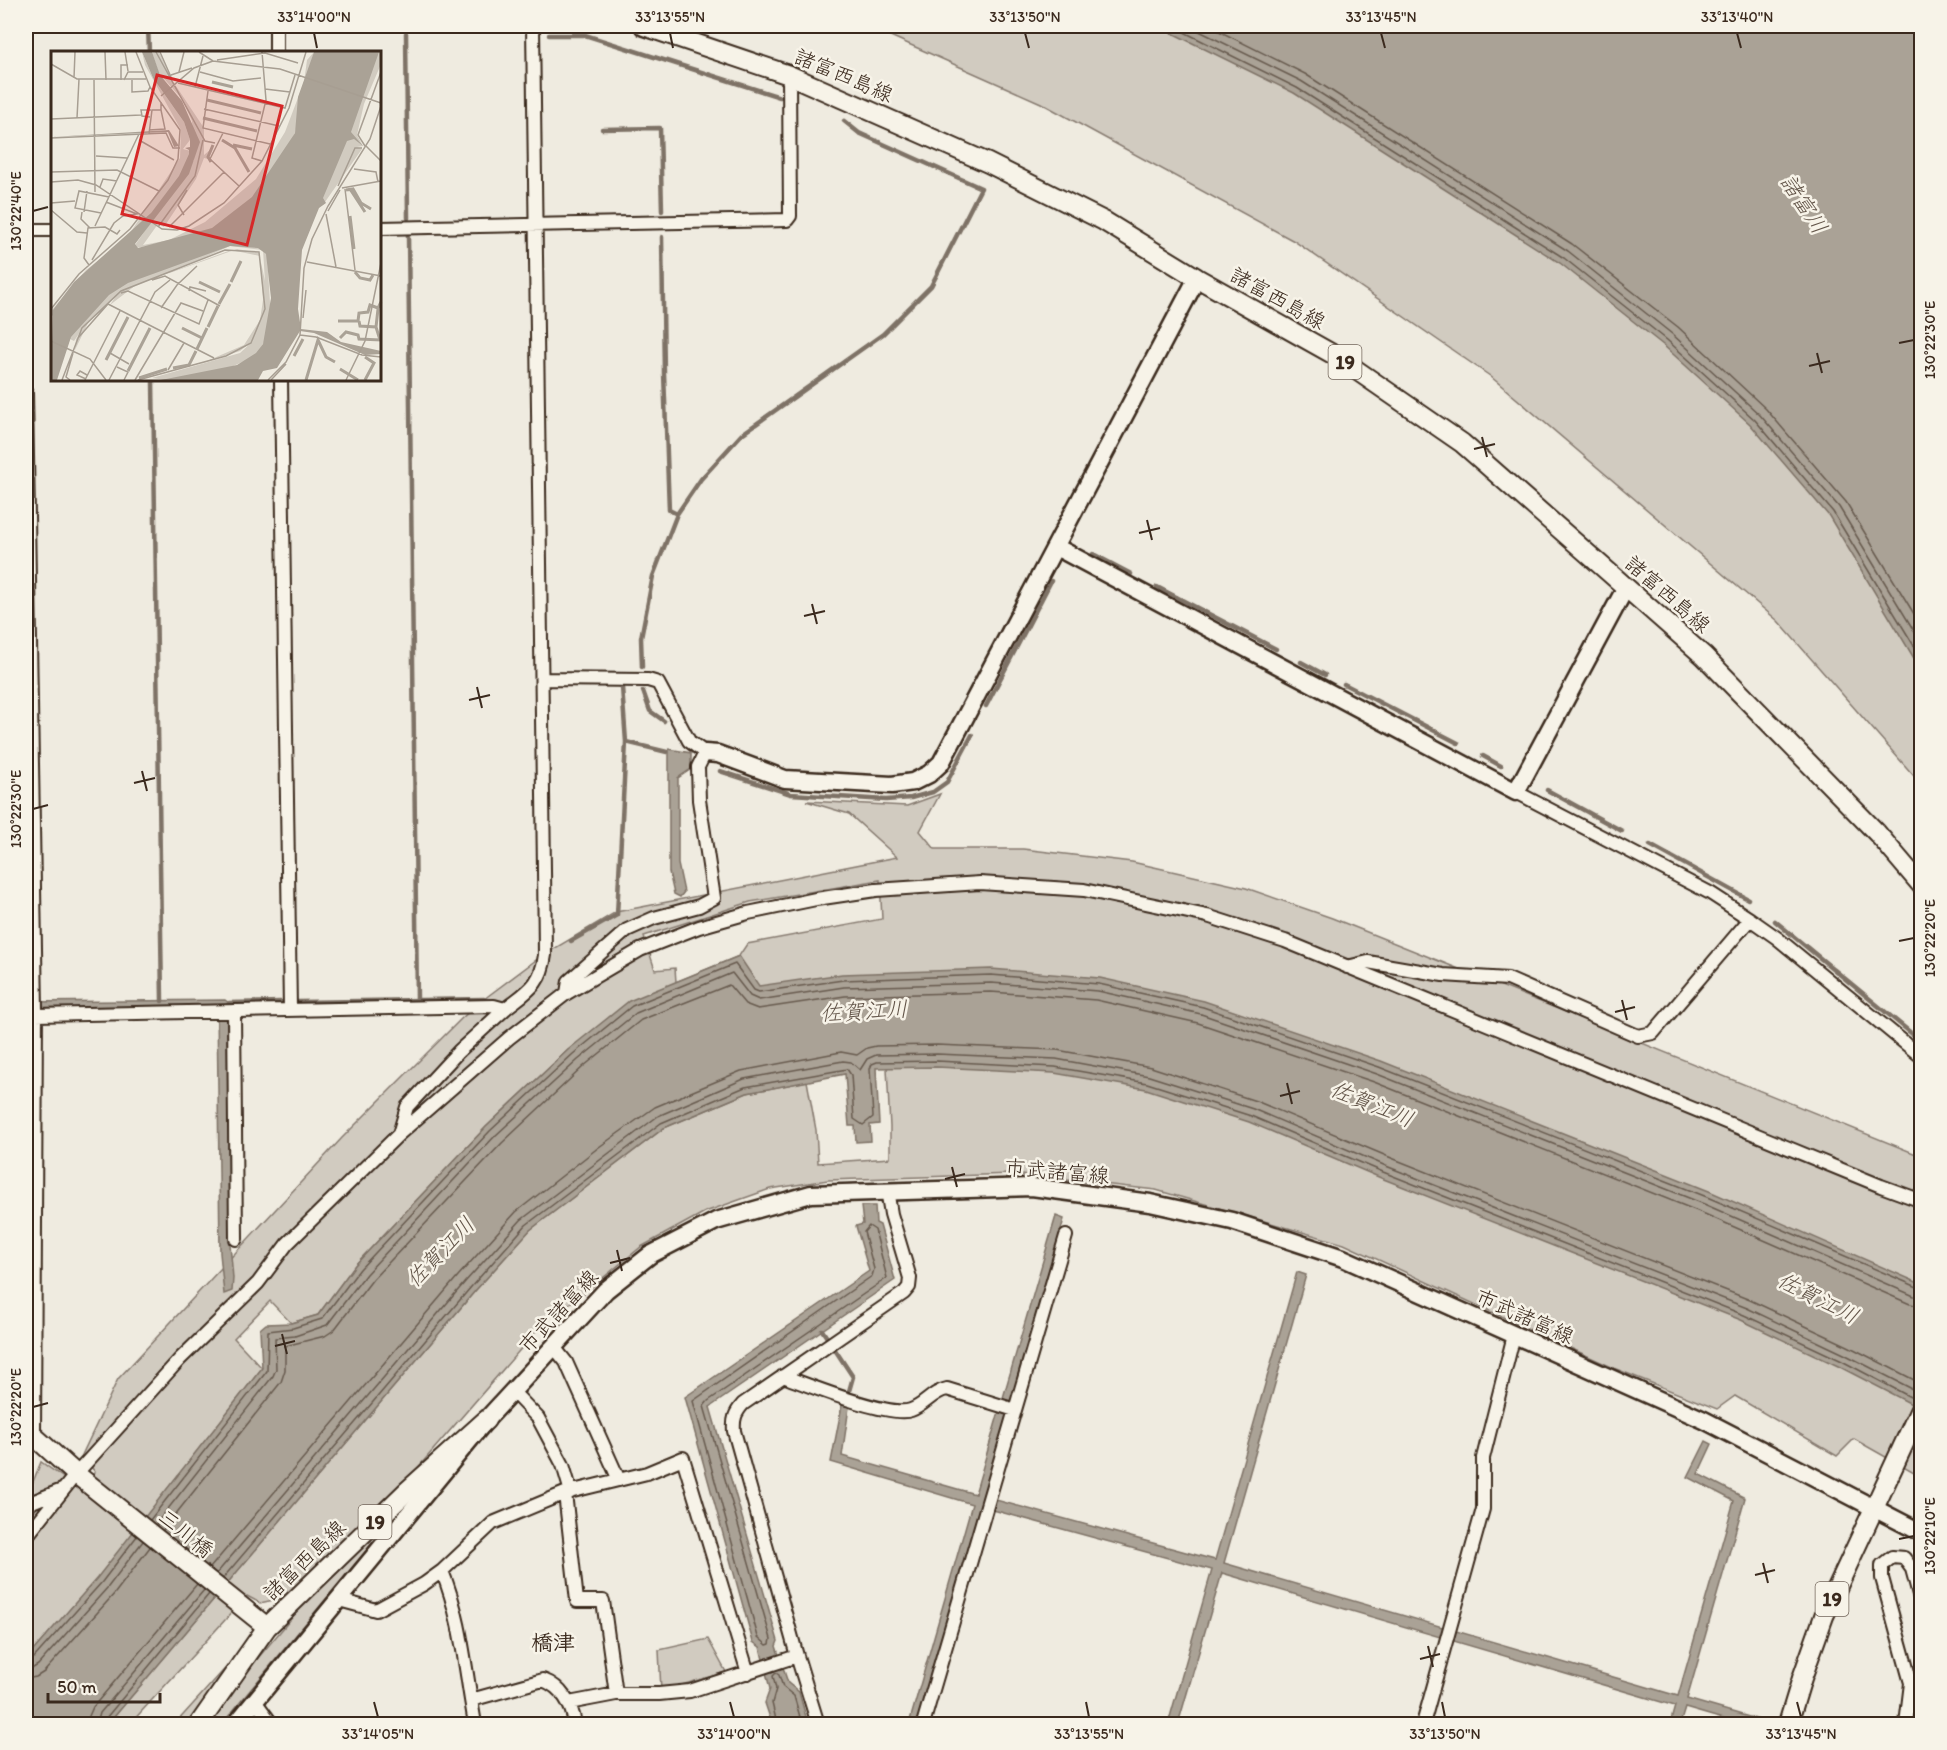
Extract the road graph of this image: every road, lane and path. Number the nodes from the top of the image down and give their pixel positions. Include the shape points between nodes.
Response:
1 (276, 26) edge
2 (533, 26) edge
3 (644, 26) edge
4 (276, 51) edge
5 (789, 75) junction
6 (534, 225) junction
7 (381, 228) edge
8 (26, 230) edge
9 (51, 230) edge
10 (1197, 278) junction
11 (281, 381) edge
12 (26, 393) edge
13 (1056, 547) junction
14 (1626, 587) junction
15 (543, 679) junction
16 (705, 753) junction
17 (1516, 792) junction
18 (1922, 886) edge
19 (1750, 919) junction
20 (1347, 967) junction
21 (567, 993) junction
22 (36, 1008) junction
23 (290, 1009) junction
24 (505, 1009) junction
25 (225, 1011) junction
26 (1922, 1057) edge
27 (398, 1135) junction
28 (887, 1190) junction
29 (30, 1197) edge
30 (1922, 1201) edge
31 (1066, 1236) dead end
32 (236, 1239) dead end
33 (1514, 1335) junction
34 (554, 1347) junction
35 (783, 1376) junction
36 (513, 1392) junction
37 (1922, 1405) edge
38 (1014, 1410) junction
39 (486, 1420) junction
40 (30, 1433) edge
41 (76, 1474) junction
42 (618, 1480) junction
43 (62, 1490) junction
44 (568, 1492) junction
45 (1873, 1508) junction
46 (26, 1509) edge
47 (1922, 1533) edge
48 (26, 1537) edge
49 (442, 1571) junction
50 (339, 1600) junction
51 (1922, 1606) edge
52 (267, 1628) junction
53 (792, 1658) junction
54 (751, 1672) junction
55 (616, 1694) junction
56 (471, 1700) junction
57 (255, 1701) junction
58 (569, 1702) junction
59 (199, 1725) edge
60 (236, 1725) edge
61 (272, 1725) edge
62 (475, 1725) edge
63 (576, 1725) edge
64 (818, 1725) edge
65 (923, 1725) edge
66 (1423, 1725) edge
67 (1788, 1725) edge
68 (1906, 1725) edge

1 - 4 street
2 - 6 street
3 - 5 main road, 諸富西島線 / 19
5 - 6 street via 787,220
5 - 10 main road, 諸富西島線 / 19 via 988,162 1104,221
6 - 7 street
6 - 15 street
8 - 9 street
10 - 13 main road
10 - 14 main road, 諸富西島線 / 19 via 1336,356 1462,443
11 - 23 street
12 - 22 street
13 - 16 main road via 940,764 929,774 913,782 892,785 785,779 718,754
13 - 17 main road
14 - 17 main road
14 - 18 main road, 諸富西島線 / 19 via 1704,656 1877,833
15 - 16 street via 648,680 658,684 689,741
15 - 24 street via 545,955 536,984
16 - 21 street via 698,766 699,800 714,898 627,930 569,981
17 - 19 street via 1710,893
19 - 20 street via 1653,1033 1638,1036 1508,978 1443,975 1368,962
19 - 26 street
20 - 21 street via 1285,941 1197,914 1084,891 980,883 876,890 748,913 640,950
20 - 30 street
21 - 27 street
22 - 25 street
22 - 29 street
23 - 24 street
23 - 25 street
24 - 27 street via 407,1107
25 - 32 street
27 - 41 street via 287,1244 258,1283 180,1359
28 - 33 main road, 市武諸富線 via 1032,1186 1150,1203 1232,1221 1343,1258
28 - 34 main road, 市武諸富線 via 811,1194 716,1221 650,1255 606,1290
28 - 35 street via 909,1287
29 - 40 street
31 - 38 street
33 - 45 main road, 市武諸富線 via 1704,1420
33 - 66 street via 1483,1458 1483,1509
34 - 36 main road, 市武諸富線
34 - 42 street via 566,1362
35 - 38 street via 890,1410 912,1410 947,1389
35 - 53 street via 743,1404 733,1420
36 - 39 main road, 市武諸富線
36 - 44 street via 538,1418 564,1465
37 - 45 main road, 19
38 - 65 street
39 - 50 main road, 市武諸富線
39 - 52 main road, 諸富西島線 / 19
40 - 41 main road
41 - 43 street
41 - 52 main road, 三川橋
42 - 44 street
42 - 54 street via 683,1458
43 - 46 street
43 - 48 street
44 - 49 street via 493,1523
44 - 55 street via 577,1601 603,1601
45 - 47 main road, 市武諸富線
45 - 67 main road, 19 via 1824,1616
49 - 50 street via 376,1610
49 - 56 street via 457,1620
50 - 57 main road, 市武諸富線
51 - 68 street via 1912,1569 1904,1558 1892,1557 1882,1565 1882,1578 1911,1683
52 - 59 main road, 諸富西島線 / 19
53 - 54 street
53 - 64 street
54 - 55 street via 690,1691
55 - 58 street
56 - 58 street via 543,1680 554,1684
56 - 62 street
57 - 60 main road, 市武諸富線
57 - 61 street
58 - 63 street

